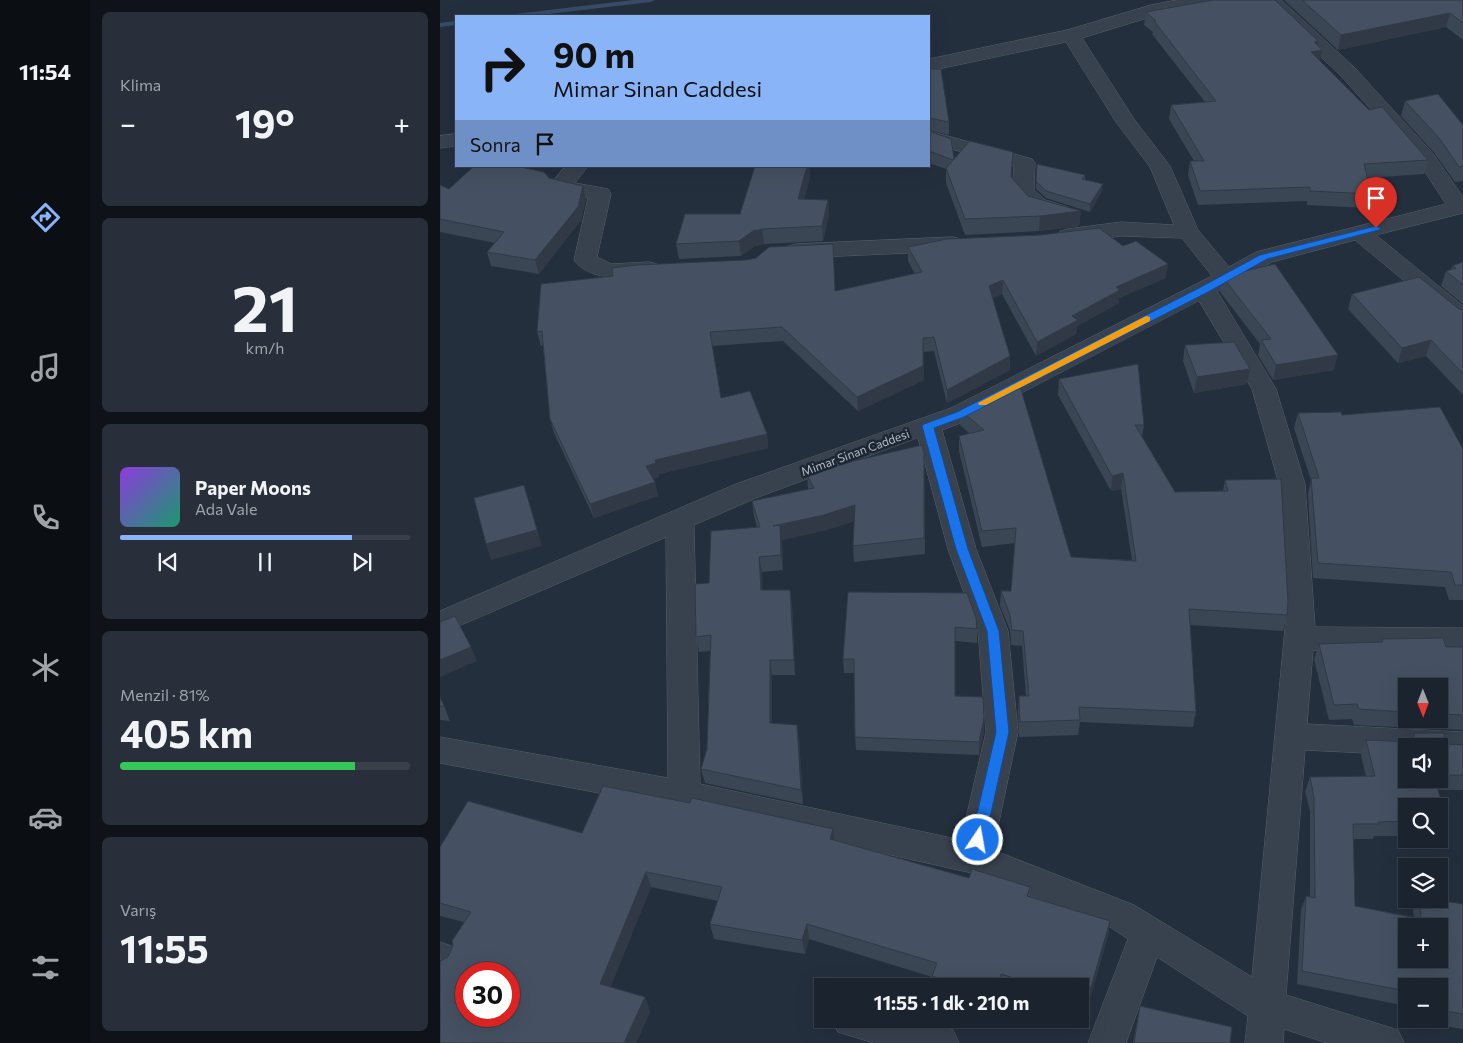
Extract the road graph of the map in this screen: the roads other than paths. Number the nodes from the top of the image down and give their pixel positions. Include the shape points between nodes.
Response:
1 (1206, 0) edge
2 (1271, 0) edge
3 (1071, 35) junction
4 (930, 65) edge
5 (930, 137) edge
6 (455, 140) edge
7 (440, 142) edge
8 (577, 167) edge
9 (1461, 207) edge
10 (1121, 229) junction
11 (1188, 232) junction
12 (1360, 233) junction
13 (1048, 239) edge
14 (970, 243) edge
15 (774, 252) edge
16 (673, 268) edge
17 (1215, 284) junction
18 (1463, 318) edge
19 (928, 426) junction
20 (680, 520) junction
21 (440, 623) edge
22 (1300, 638) junction
23 (1463, 640) edge
24 (1290, 736) junction
25 (1463, 744) edge
26 (440, 750) edge
27 (684, 795) junction
28 (974, 858) junction
29 (1148, 933) junction
30 (1265, 1006) junction
31 (884, 1028) edge
32 (940, 1043) edge
33 (1107, 1043) edge
34 (1264, 1043) edge
35 (1385, 1043) edge

1 - 3 street via 1157,9
2 - 9 street via 1348,72 1427,159
3 - 4 street
3 - 11 street via 1126,122 1160,166
5 - 10 street via 1025,164 1023,191 1037,205
6 - 7 street
8 - 16 street via 560,186 600,194 585,260 608,271
9 - 12 street, Mimar Sinan Caddesi
10 - 11 street
10 - 13 street
11 - 17 street
12 - 17 street, Mimar Sinan Caddesi via 1264,257
12 - 18 street
14 - 15 street
17 - 19 street, Mimar Sinan Caddesi via 960,414
17 - 22 street via 1264,389 1292,484
19 - 20 street, Mimar Sinan Caddesi via 746,491
19 - 28 street via 962,549 993,631 1002,732
20 - 21 street, Mimar Sinan Caddesi
20 - 27 street
22 - 23 street
22 - 24 street
24 - 25 street
24 - 30 street
26 - 27 street
27 - 28 street
28 - 29 street via 1122,916
29 - 30 street
29 - 33 street
30 - 34 street
30 - 35 street
31 - 32 street

